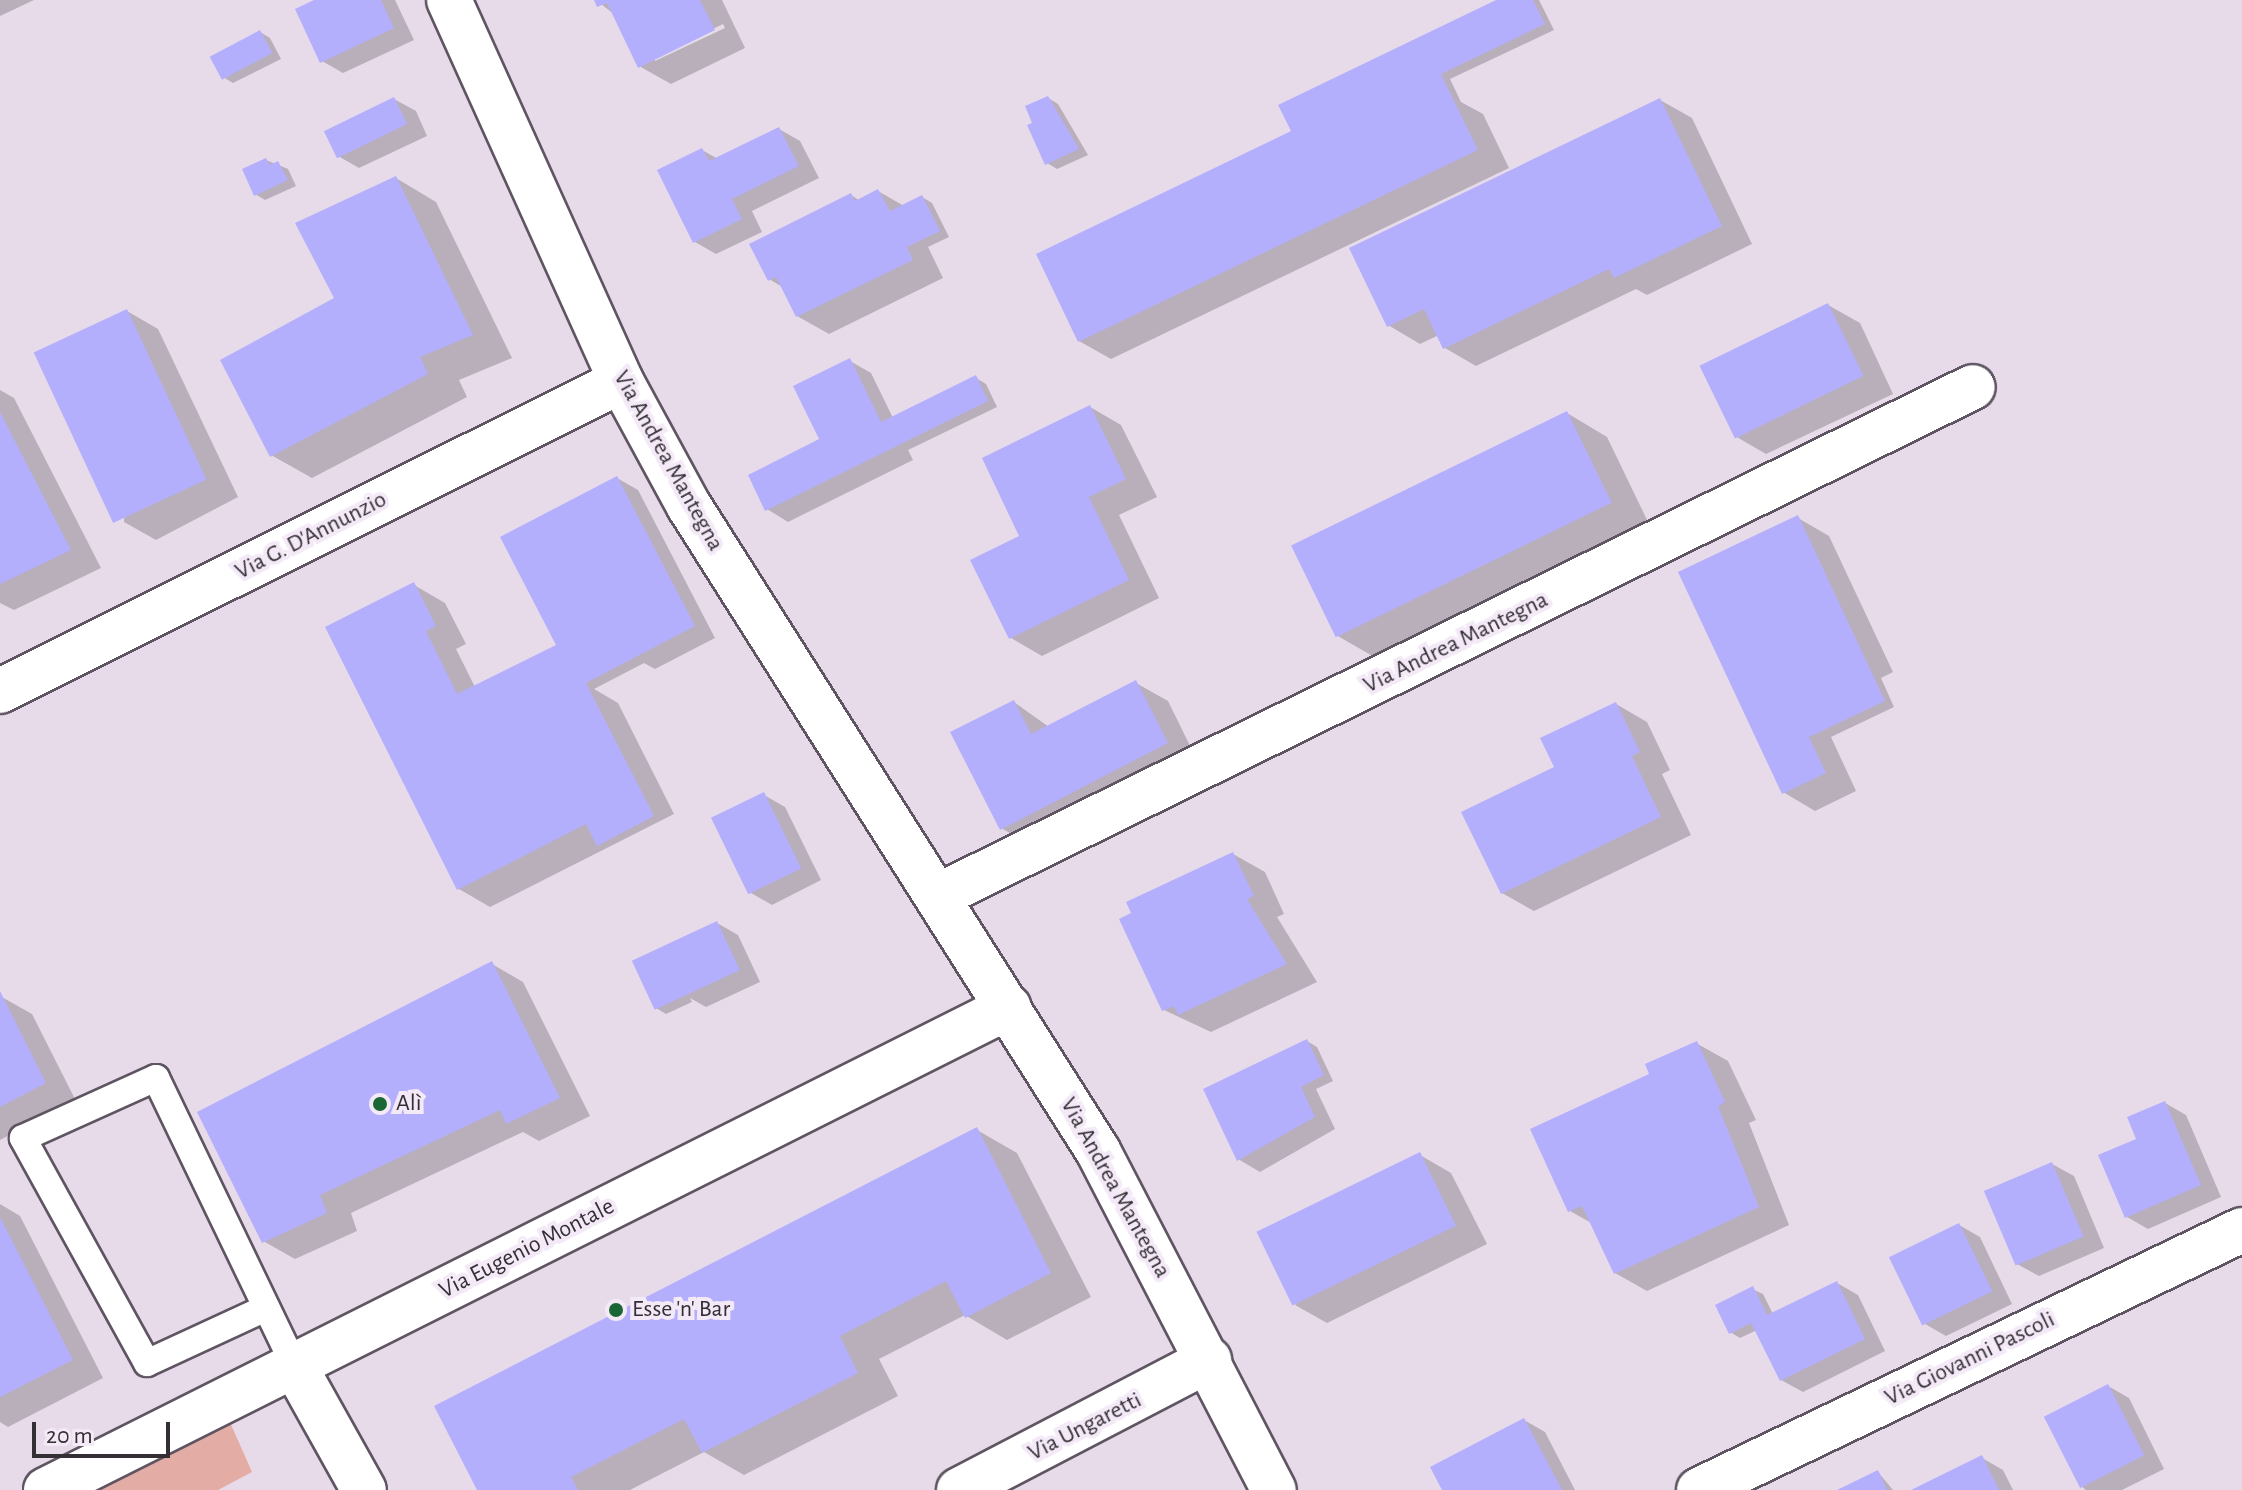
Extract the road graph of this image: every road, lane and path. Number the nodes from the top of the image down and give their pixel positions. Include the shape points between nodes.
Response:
1 (449, 0) edge
2 (621, 381) junction
3 (1973, 387) dead end
4 (0, 691) edge
5 (938, 896) junction
6 (1009, 1007) junction
7 (2242, 1230) edge
8 (266, 1308) junction
9 (1209, 1360) junction
10 (294, 1365) junction
11 (46, 1490) edge
12 (364, 1490) edge
13 (959, 1490) edge
14 (1274, 1490) edge
15 (1699, 1490) edge

1 - 2 street, Via Andrea Mantegna
2 - 4 street, Via G. D'Annunzio
2 - 5 street, Via Andrea Mantegna via 689,506
3 - 5 street, Via Andrea Mantegna
5 - 6 street, Via Andrea Mantegna
6 - 9 street, Via Andrea Mantegna via 1098,1151
6 - 10 street, Via Eugenio Montale
7 - 15 street, Via Giovanni Pascoli
8 - 8 lane via 147,1363 23,1138 156,1078
8 - 10 lane
9 - 13 street, Via Ungaretti
9 - 14 street, Via Andrea Mantegna
10 - 11 street, Via Eugenio Montale
10 - 12 street

